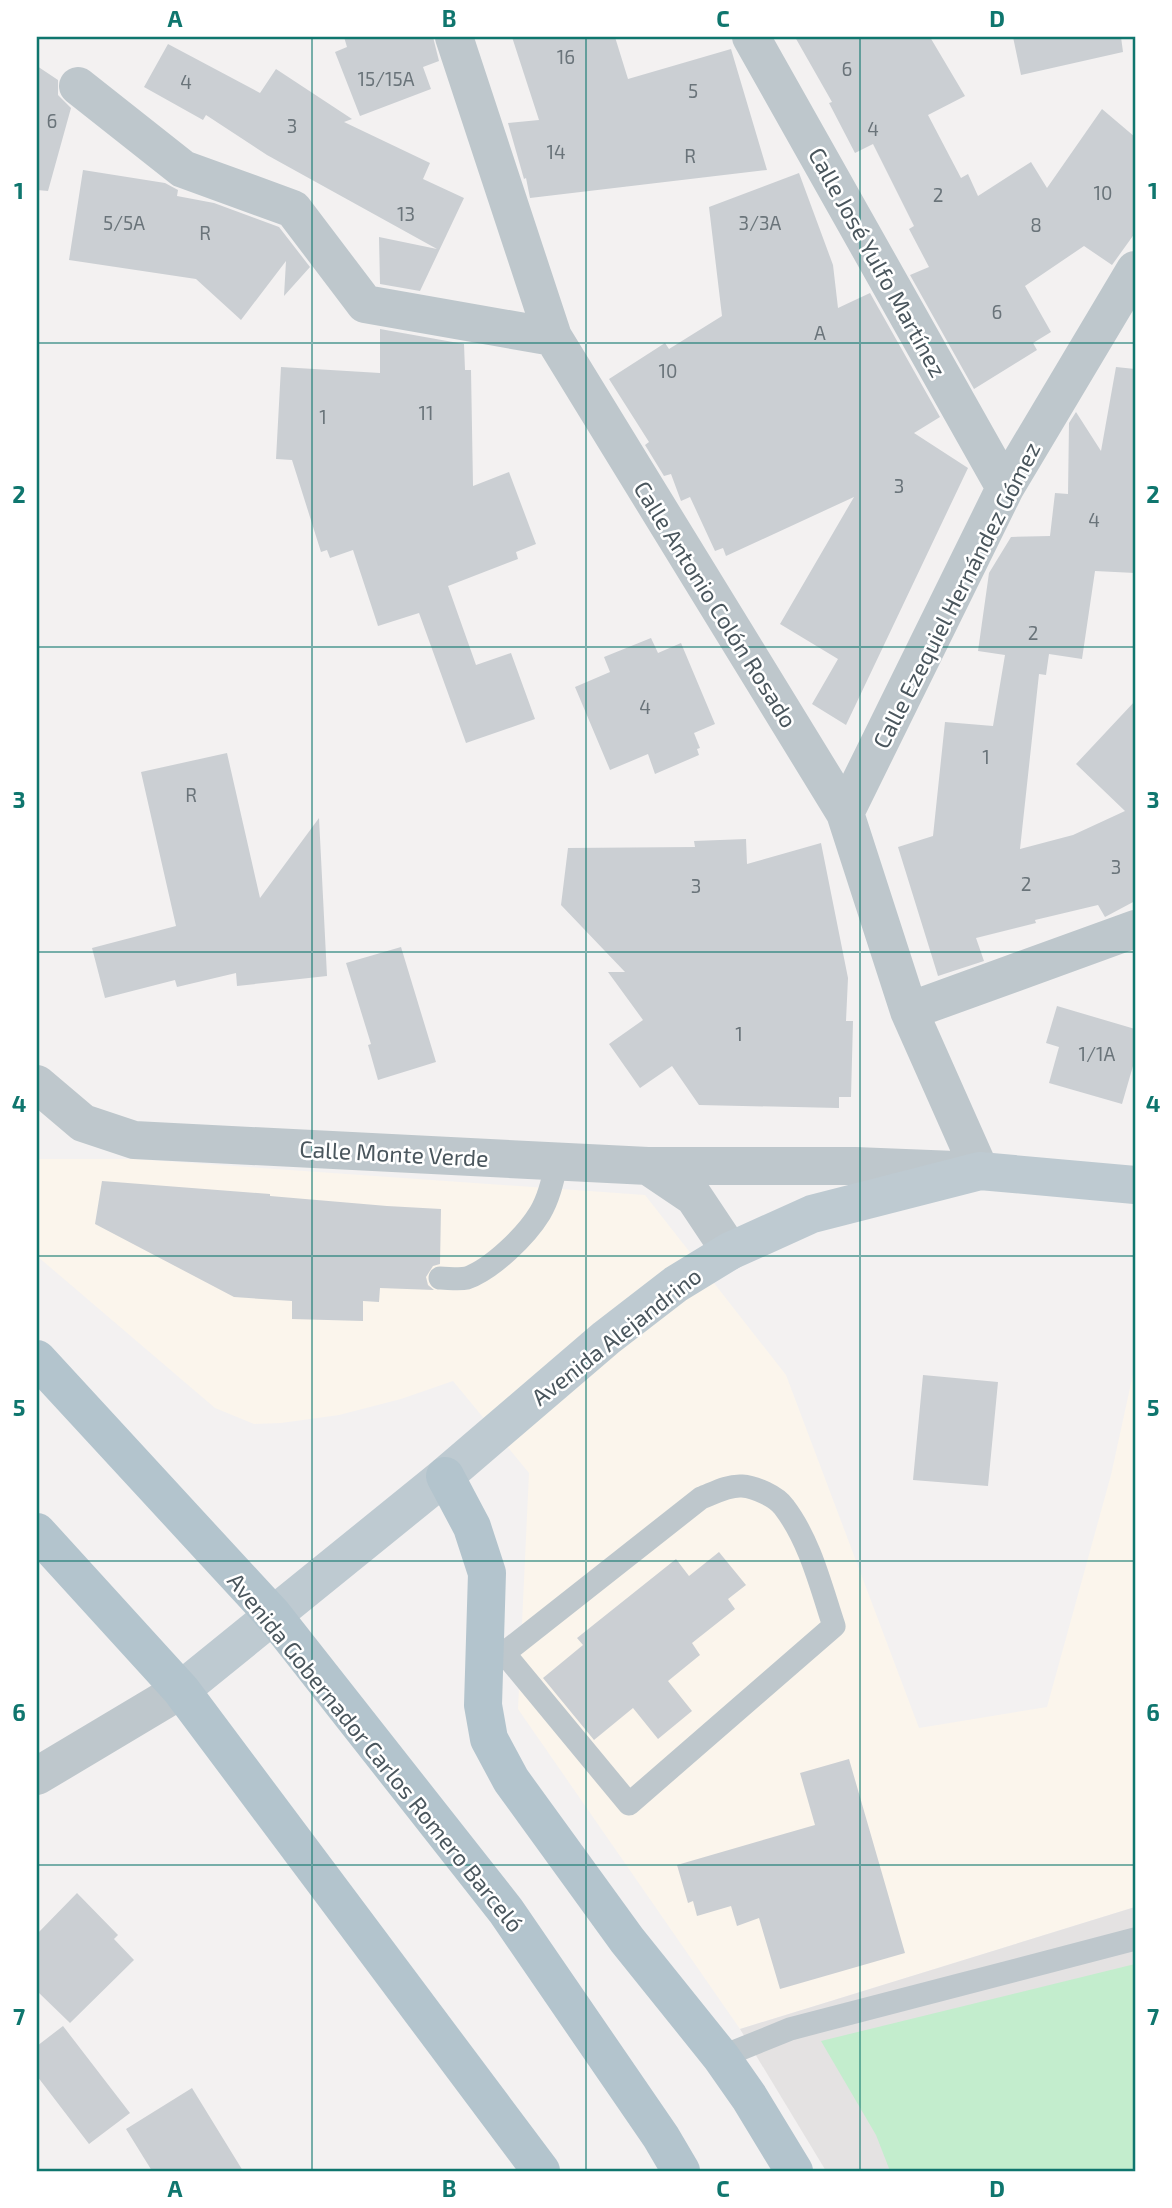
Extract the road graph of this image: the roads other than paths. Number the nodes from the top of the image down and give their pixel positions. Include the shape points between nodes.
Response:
1 (454, 37) edge
2 (751, 37) edge
3 (78, 86) dead end
4 (1135, 270) edge
5 (553, 337) junction
6 (1005, 488) junction
7 (845, 813) junction
8 (1135, 929) edge
9 (909, 1011) junction
10 (37, 1084) edge
11 (557, 1161) junction
12 (648, 1166) junction
13 (980, 1171) junction
14 (1135, 1185) edge
15 (730, 1251) junction
16 (440, 1278) dead end
17 (37, 1359) edge
18 (445, 1476) junction
19 (37, 1532) edge
20 (274, 1615) junction
21 (494, 1661) junction
22 (181, 1690) junction
23 (37, 1776) edge
24 (1135, 1939) edge
25 (721, 2057) junction
26 (541, 2171) edge
27 (681, 2171) edge
28 (794, 2171) edge

1 - 5 street, Calle Antonio Colón Rosado
2 - 6 street, Calle José Yulfo Martínez
3 - 5 street via 183,169 293,209 365,303
4 - 6 street, Calle Ezequiel Hernández Gómez
5 - 7 street, Calle Antonio Colón Rosado
6 - 7 street, Calle Ezequiel Hernández Gómez
7 - 9 street, Calle Antonio Colón Rosado
8 - 9 street
9 - 13 street, Calle Antonio Colón Rosado
10 - 11 street, Calle Monte Verde via 83,1123 134,1140
11 - 12 street, Calle Monte Verde
11 - 16 lane via 549,1194 521,1237 495,1262 465,1279
12 - 13 street, Calle Monte Verde
12 - 15 street via 694,1197
13 - 14 street, Avenida Alejandrino
13 - 15 street, Avenida Alejandrino via 812,1214
15 - 18 street, Avenida Alejandrino via 676,1284 606,1338
17 - 20 main road, Avenida Gobernador Carlos Romero Barceló
18 - 20 street, Avenida Alejandrino
18 - 21 main road via 472,1527 487,1573
19 - 22 main road
20 - 22 street, Avenida Alejandrino
20 - 27 main road, Avenida Gobernador Carlos Romero Barceló via 506,1911
21 - 21 lane via 629,1804 834,1626 809,1553 783,1505 759,1490 741,1486 701,1498
21 - 25 main road via 483,1705 489,1739 511,1780 627,1940
22 - 23 street
22 - 26 main road
24 - 25 lane via 790,2029
25 - 28 main road

